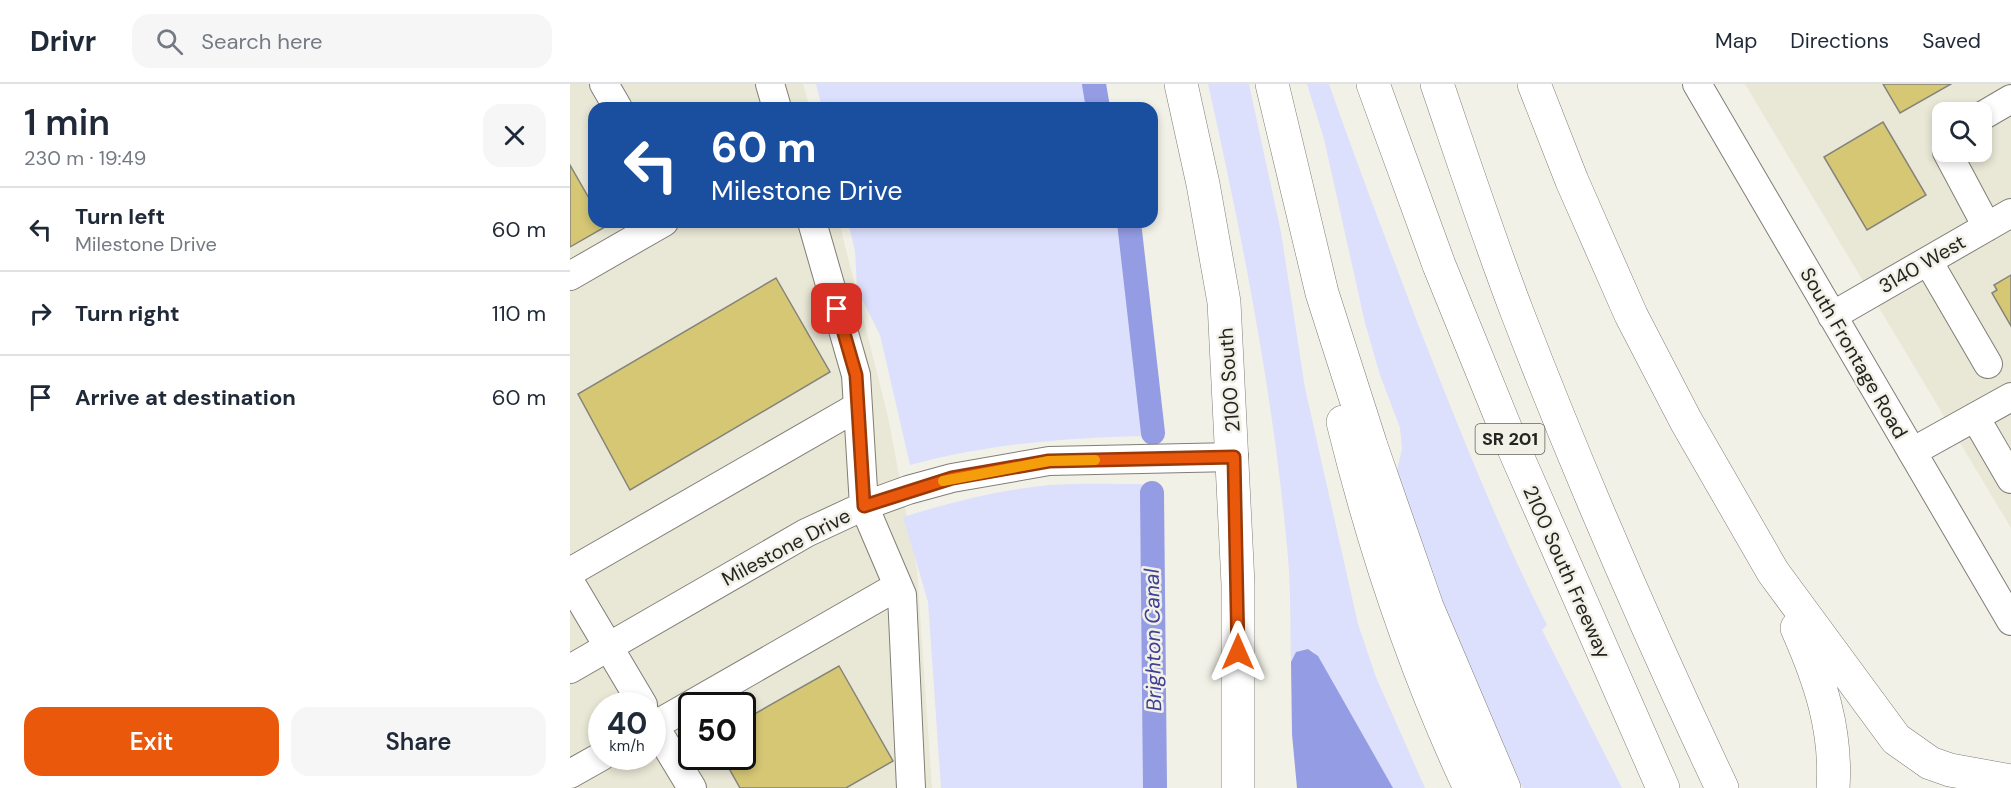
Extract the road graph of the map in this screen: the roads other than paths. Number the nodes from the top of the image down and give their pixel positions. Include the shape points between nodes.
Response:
1 (604, 84) edge
2 (770, 84) edge
3 (1181, 84) edge
4 (1272, 84) edge
5 (1373, 84) edge
6 (1437, 84) edge
7 (1534, 84) edge
8 (1697, 84) edge
9 (2011, 99) edge
10 (614, 102) edge
11 (775, 102) edge
12 (1992, 110) edge
13 (1955, 162) edge
14 (1999, 220) edge
15 (654, 228) edge
16 (814, 228) edge
17 (1928, 261) junction
18 (570, 276) edge
19 (1322, 293) junction
20 (1832, 316) junction
21 (1988, 364) dead end
22 (2011, 397) edge
23 (857, 407) junction
24 (1975, 417) junction
25 (1912, 452) junction
26 (1234, 457) junction
27 (2011, 479) edge
28 (864, 506) junction
29 (570, 572) edge
30 (1773, 572) junction
31 (570, 582) edge
32 (1238, 584) junction
33 (898, 586) junction
34 (2011, 621) edge
35 (610, 646) junction
36 (570, 669) edge
37 (635, 692) edge
38 (666, 712) edge
39 (666, 745) edge
40 (588, 764) edge
41 (570, 774) edge
42 (2011, 781) edge
43 (692, 788) edge
44 (911, 788) edge
45 (1238, 788) edge
46 (1258, 788) edge
47 (1470, 788) edge
48 (1504, 788) edge
49 (1663, 788) edge
50 (1722, 788) edge
51 (1833, 788) edge

1 - 10 street
2 - 11 street
3 - 26 main road, 2100 South via 1224,302
4 - 19 main road
5 - 49 main road, 2100 South Freeway / SR 201 via 1439,265 1511,442
6 - 50 main road, SR 201 via 1497,257 1578,465
7 - 30 main road via 1631,315 1686,421
8 - 20 street, South Frontage Road
9 - 12 street
13 - 14 street
14 - 17 street, 3140 West
15 - 18 street
16 - 23 street via 856,375
17 - 20 street, 3140 West
17 - 21 street
19 - 47 main road via 1341,414 1375,544
19 - 48 main road via 1424,597
20 - 25 street, South Frontage Road
22 - 24 street
23 - 28 street
23 - 29 street
24 - 25 street
24 - 27 street
25 - 34 street, South Frontage Road
26 - 28 street, Milestone Drive via 1049,461 952,478
26 - 32 main road, 2100 South
28 - 33 street
28 - 35 street, Milestone Drive via 806,533
30 - 42 main road via 1896,739 1940,767
30 - 51 main road via 1824,695 1833,748
31 - 35 street
32 - 45 main road, 2100 South
32 - 46 main road
33 - 38 street
33 - 44 street via 902,595
35 - 36 street, Milestone Drive
35 - 37 street
39 - 43 street
40 - 41 street

